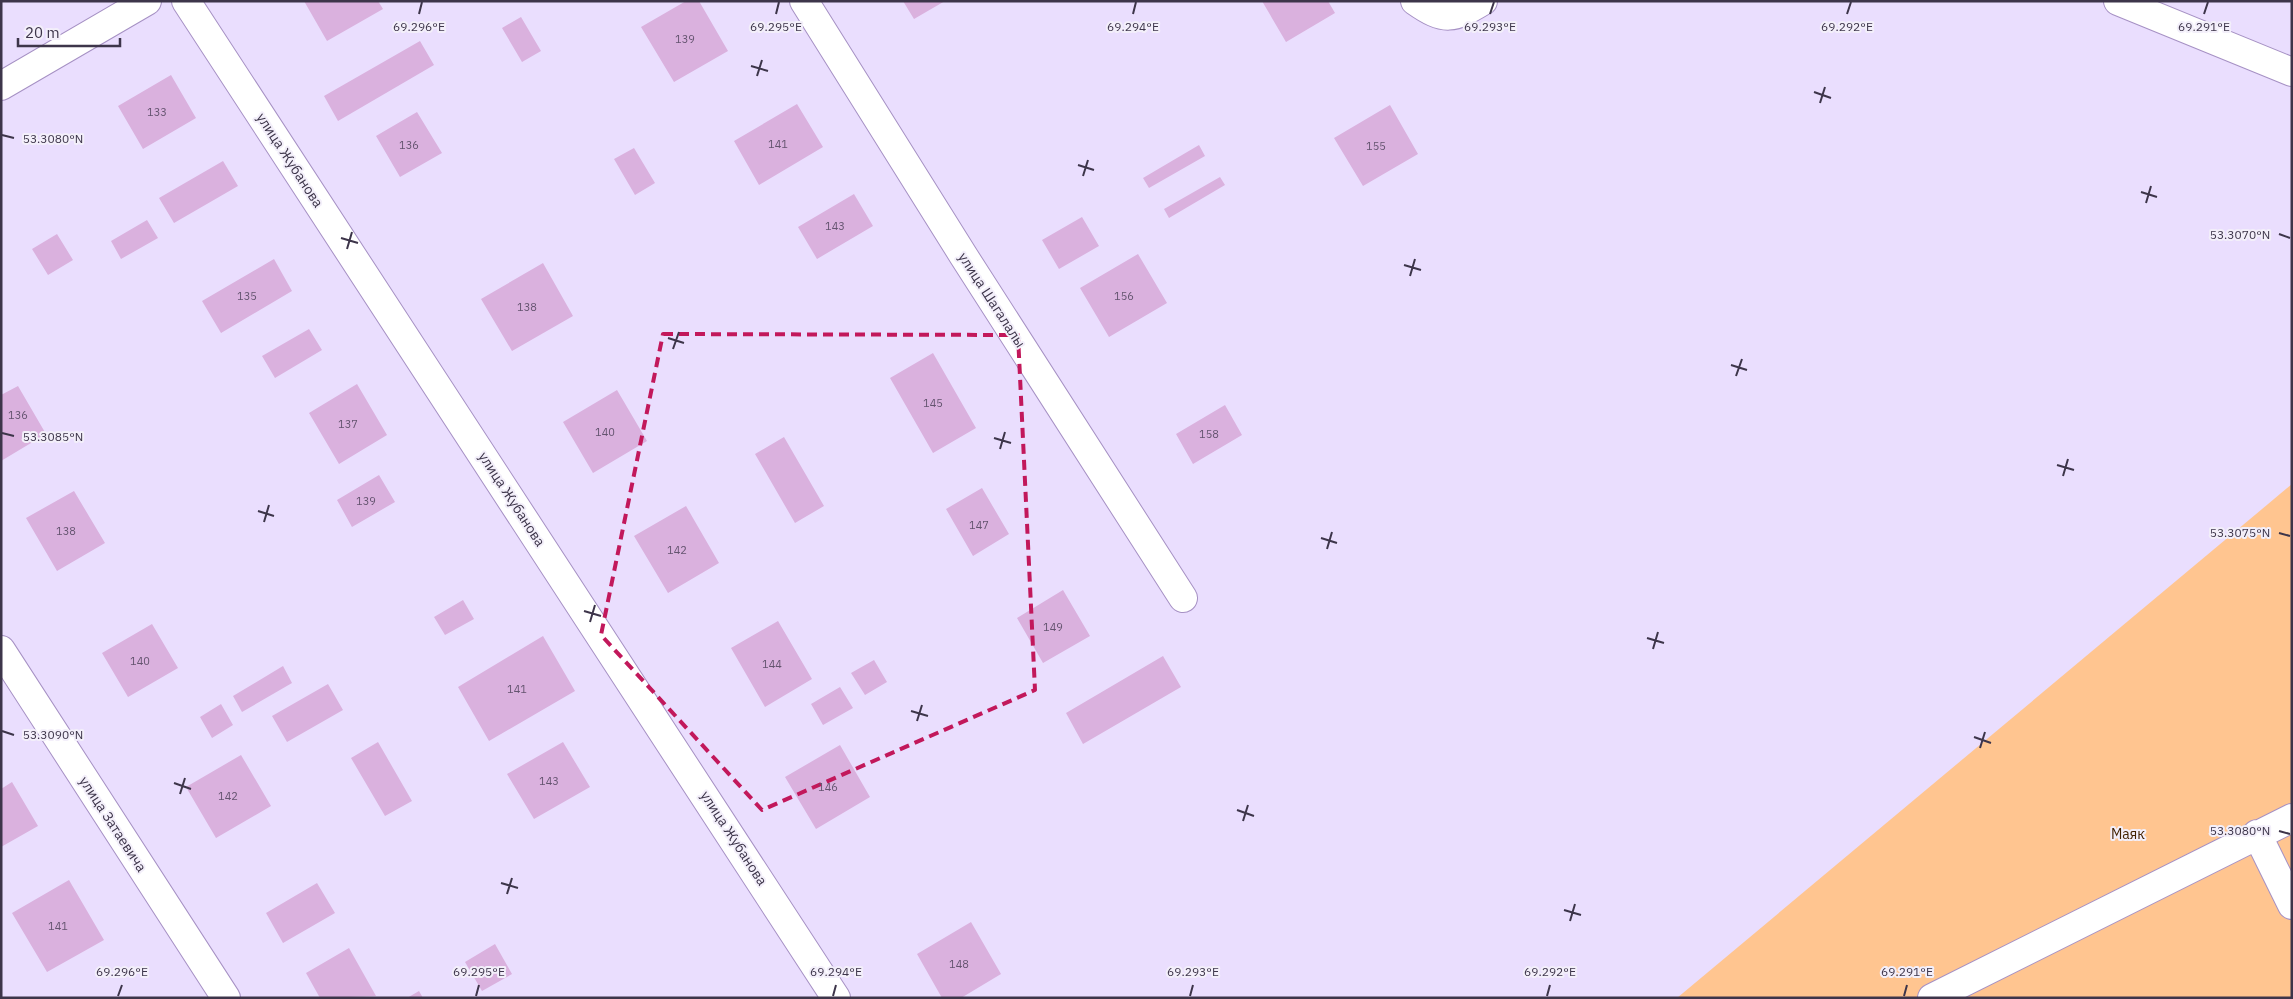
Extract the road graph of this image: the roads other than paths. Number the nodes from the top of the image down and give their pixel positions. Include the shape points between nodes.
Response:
1 (147, 1) edge
2 (186, 1) edge
3 (804, 1) edge
4 (1415, 1) edge
5 (1483, 1) edge
6 (2118, 1) edge
7 (2292, 72) edge
8 (1, 86) edge
9 (1183, 598) dead end
10 (1, 650) edge
11 (2292, 818) edge
12 (2257, 834) junction
13 (2292, 904) edge
14 (226, 998) edge
15 (836, 998) edge
16 (1932, 998) edge

1 - 8 street
2 - 15 street, улица Жубанова
3 - 9 street, улица Шагалалы
4 - 5 street via 1431,12 1450,17
6 - 7 street
10 - 14 street, улица Затаевича
11 - 12 street
12 - 13 street
12 - 16 street

